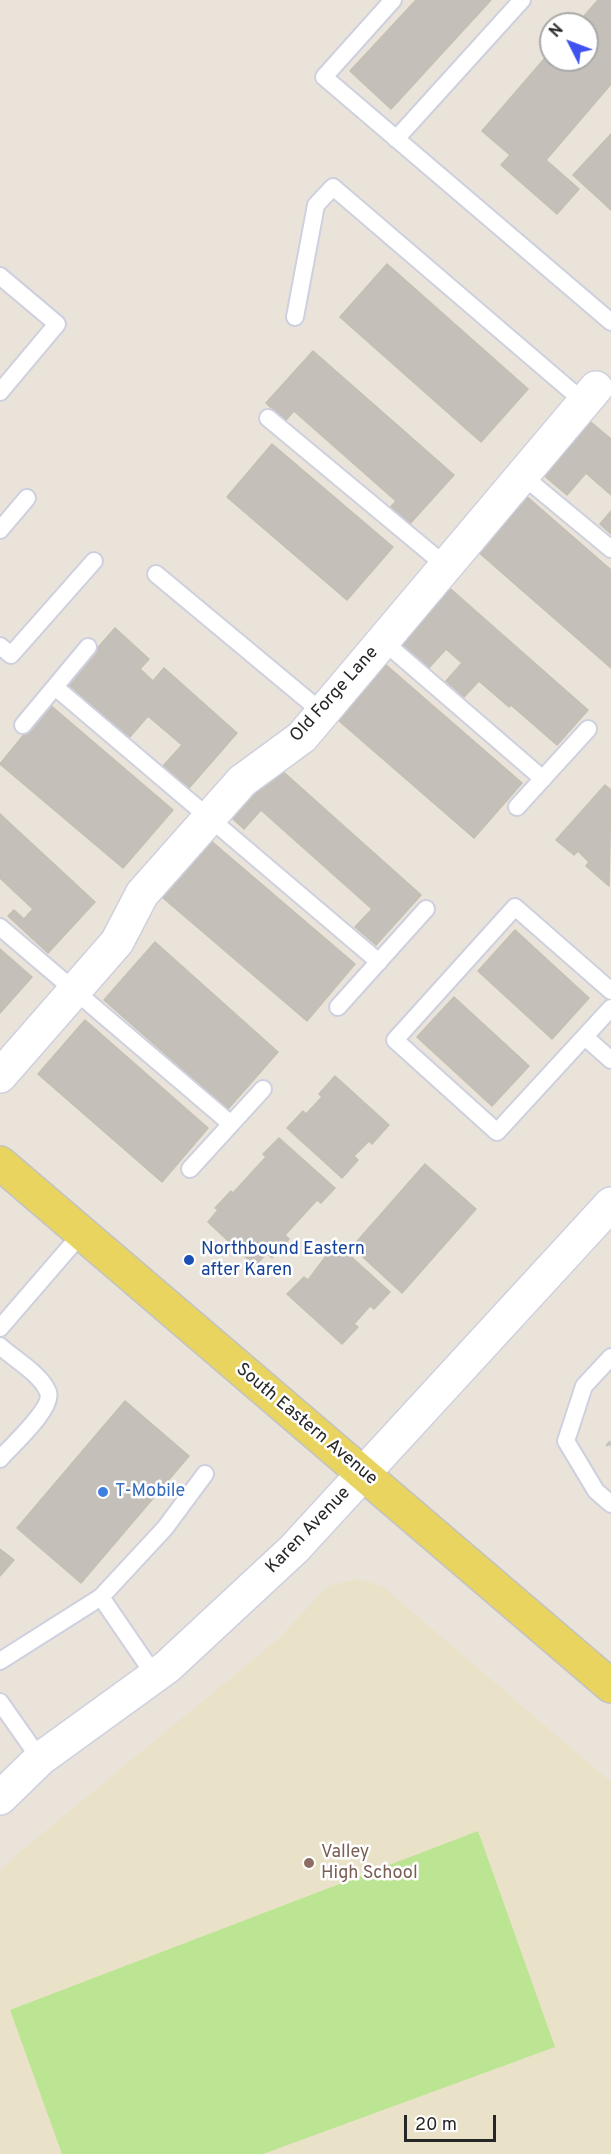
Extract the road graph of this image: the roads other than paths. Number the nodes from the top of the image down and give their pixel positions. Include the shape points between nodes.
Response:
1 (393, 0) edge
2 (522, 0) edge
3 (396, 139) junction
4 (0, 276) edge
5 (295, 317) dead end
6 (611, 322) edge
7 (0, 392) edge
8 (590, 395) joint
9 (268, 418) dead end
10 (522, 476) junction
11 (27, 498) dead end
12 (0, 530) edge
13 (611, 549) edge
14 (94, 561) dead end
15 (446, 566) junction
16 (156, 574) dead end
17 (383, 641) junction
18 (0, 646) edge
19 (88, 647) dead end
20 (55, 687) junction
21 (322, 713) junction
22 (23, 724) dead end
23 (588, 729) dead end
24 (543, 779) junction
25 (517, 807) dead end
26 (209, 818) junction
27 (426, 909) dead end
28 (0, 927) edge
29 (379, 962) junction
30 (75, 991) junction
31 (611, 992) edge
32 (338, 1008) dead end
33 (611, 1008) edge
34 (585, 1037) junction
35 (611, 1060) edge
36 (0, 1076) edge
37 (263, 1089) dead end
38 (231, 1124) junction
39 (0, 1163) edge
40 (190, 1169) dead end
41 (611, 1204) edge
42 (82, 1233) junction
43 (0, 1328) edge
44 (0, 1346) edge
45 (611, 1357) edge
46 (0, 1459) edge
47 (363, 1473) junction
48 (206, 1474) dead end
49 (611, 1504) edge
50 (101, 1597) junction
51 (0, 1661) edge
52 (155, 1676) junction
53 (611, 1686) edge
54 (0, 1702) edge
55 (40, 1759) junction
56 (0, 1798) edge

1 - 3 lane via 324,77
2 - 3 lane
3 - 6 lane
4 - 7 lane via 57,324
5 - 8 lane via 316,205 333,187
8 - 10 street, Old Forge Lane
9 - 15 lane
10 - 13 lane
10 - 15 street, Old Forge Lane
11 - 12 lane
14 - 18 lane via 11,656
15 - 17 street, Old Forge Lane
16 - 21 lane
17 - 21 street, Old Forge Lane
17 - 24 lane
19 - 20 lane
20 - 22 lane
20 - 26 lane
21 - 26 street, Old Forge Lane via 302,737 242,781
23 - 24 lane
24 - 25 lane
26 - 29 lane
26 - 30 street, Old Forge Lane via 142,894 117,942
27 - 29 lane
28 - 30 lane
29 - 32 lane
30 - 36 street, Old Forge Lane
30 - 38 lane
31 - 34 lane via 515,907 395,1040 496,1132
33 - 34 lane
34 - 35 lane
37 - 38 lane
38 - 40 lane
39 - 42 main road, South Eastern Avenue
41 - 47 street, Karen Avenue
42 - 43 lane
42 - 47 main road, South Eastern Avenue
44 - 46 lane via 49,1394 47,1407
45 - 49 lane via 584,1386 566,1441 596,1491
47 - 52 street, Karen Avenue via 294,1549
47 - 53 main road, South Eastern Avenue
48 - 50 lane via 165,1528
50 - 51 lane
50 - 52 lane
52 - 55 street, Karen Avenue
54 - 55 lane
55 - 56 street, Karen Avenue

